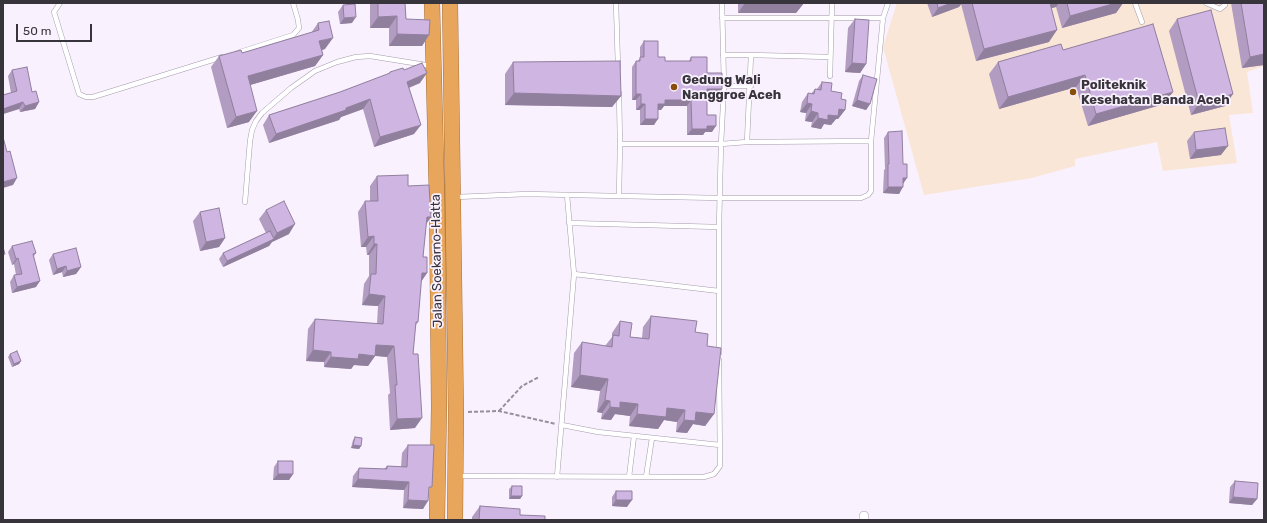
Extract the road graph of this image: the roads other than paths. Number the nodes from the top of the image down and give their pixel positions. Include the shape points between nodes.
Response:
1 (60, 3) edge
2 (294, 3) edge
3 (432, 3) edge
4 (450, 3) edge
5 (616, 3) edge
6 (722, 3) edge
7 (832, 3) edge
8 (888, 3) edge
9 (1135, 3) edge
10 (1206, 3) edge
11 (1225, 3) edge
12 (722, 18) junction
13 (831, 18) junction
14 (883, 18) junction
15 (1142, 22) dead end
16 (234, 54) edge
17 (723, 55) junction
18 (751, 55) junction
19 (226, 56) edge
20 (830, 57) junction
21 (434, 66) junction
22 (618, 69) edge
23 (830, 76) dead end
24 (619, 84) edge
25 (724, 86) junction
26 (751, 86) junction
27 (871, 141) junction
28 (747, 142) junction
29 (620, 144) junction
30 (721, 144) junction
31 (567, 195) junction
32 (619, 196) junction
33 (453, 197) junction
34 (720, 198) junction
35 (245, 202) dead end
36 (570, 223) junction
37 (719, 227) junction
38 (574, 274) junction
39 (718, 291) junction
40 (562, 425) junction
41 (634, 436) junction
42 (652, 438) junction
43 (720, 445) junction
44 (456, 476) junction
45 (629, 477) junction
46 (646, 477) junction
47 (557, 478) junction
48 (437, 520) edge
49 (455, 520) edge

1 - 19 lane via 54,12 79,94 86,97
2 - 16 lane via 299,28 293,35
3 - 21 highway, Jalan Soekarno-Hatta
4 - 33 highway, Jalan Soekarno-Hatta
5 - 22 lane
6 - 12 lane
7 - 13 lane
8 - 14 lane
9 - 15 lane
10 - 11 lane via 1220,9
12 - 13 lane
12 - 17 lane
13 - 14 lane
13 - 20 lane
14 - 27 lane
17 - 18 lane
17 - 25 lane
18 - 20 lane
18 - 26 lane
20 - 23 lane
21 - 35 lane via 370,56 356,57 315,71 291,88 262,113 252,130
21 - 48 highway, Jalan Soekarno-Hatta via 439,407
24 - 29 lane
25 - 26 lane
25 - 30 lane
26 - 28 lane
27 - 28 lane
27 - 34 lane via 871,191 861,198
28 - 30 lane
29 - 30 lane
29 - 32 lane
30 - 34 lane
31 - 32 lane
31 - 33 lane
31 - 36 lane
32 - 34 lane
33 - 44 highway, Jalan Soekarno-Hatta
34 - 37 lane
36 - 37 lane
36 - 38 lane
37 - 39 lane
38 - 39 lane
38 - 40 lane
39 - 43 lane
40 - 41 lane
40 - 47 lane
41 - 42 lane
41 - 45 lane
42 - 43 lane
42 - 46 lane
43 - 46 lane via 720,466 714,474 697,478
44 - 47 lane
44 - 49 highway, Jalan Soekarno-Hatta
45 - 46 lane
45 - 47 lane

